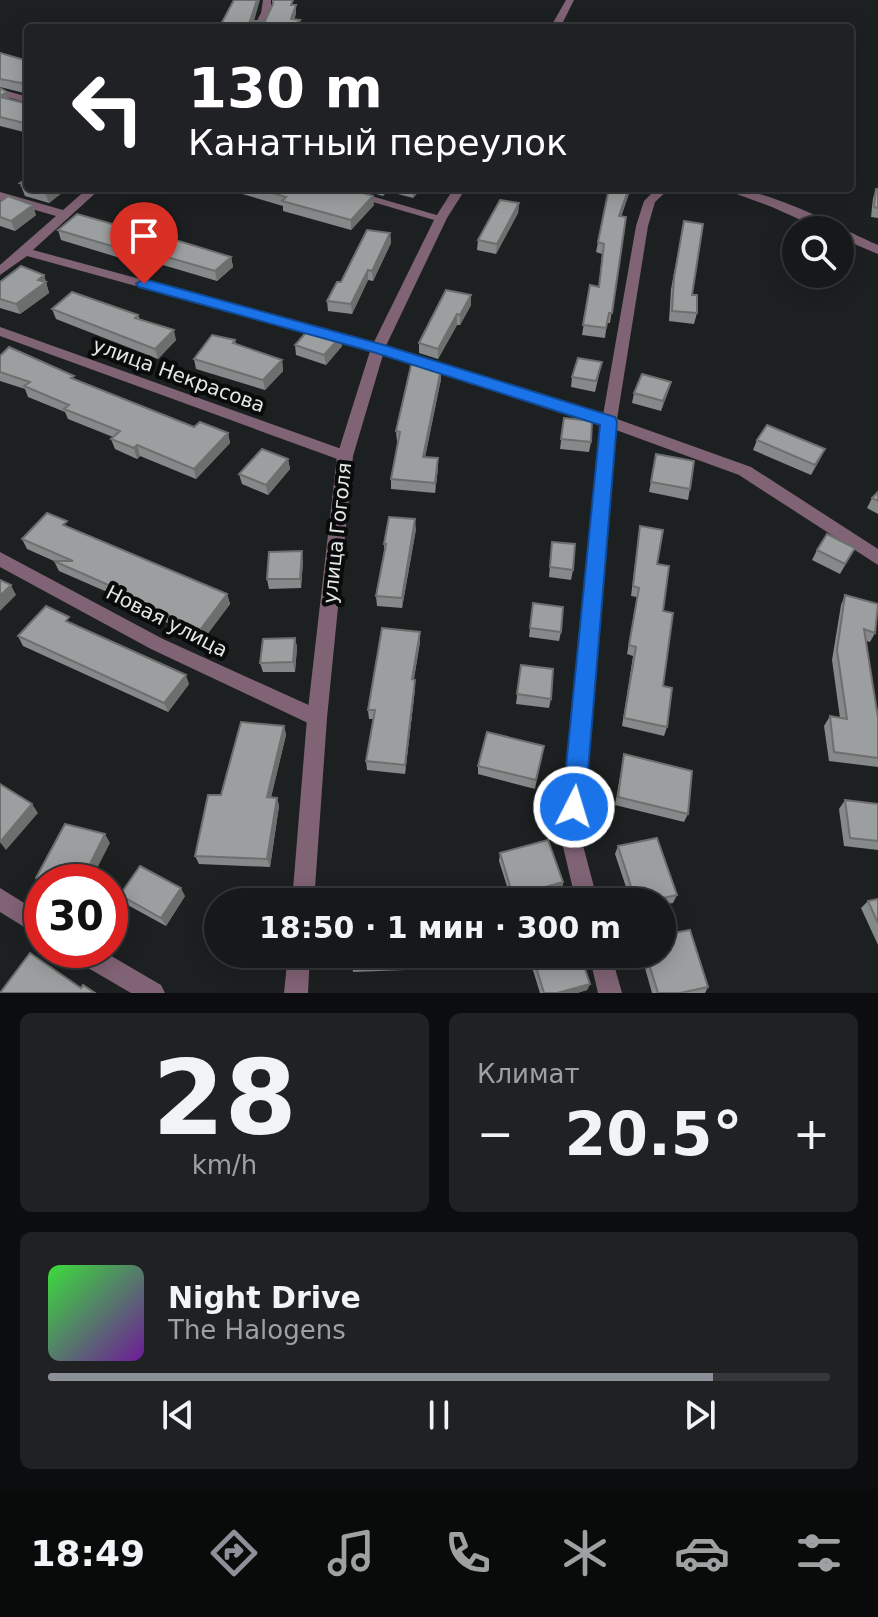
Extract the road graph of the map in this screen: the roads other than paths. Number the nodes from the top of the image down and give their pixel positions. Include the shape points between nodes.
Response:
1 (267, 0) edge
2 (570, 0) edge
3 (260, 24) edge
4 (557, 24) edge
5 (0, 92) edge
6 (24, 99) edge
7 (90, 192) edge
8 (346, 192) edge
9 (457, 192) edge
10 (660, 192) edge
11 (738, 192) edge
12 (0, 196) edge
13 (63, 214) junction
14 (802, 216) edge
15 (441, 218) junction
16 (854, 239) edge
17 (878, 250) edge
18 (27, 252) junction
19 (0, 271) edge
20 (0, 331) edge
21 (378, 348) junction
22 (609, 422) junction
23 (345, 456) junction
24 (0, 559) edge
25 (877, 560) edge
26 (317, 718) junction
27 (304, 888) edge
28 (584, 888) edge
29 (0, 899) edge
30 (24, 915) edge
31 (110, 968) edge
32 (298, 968) edge
33 (604, 968) edge
34 (153, 993) edge
35 (296, 993) edge
36 (610, 993) edge

1 - 3 street
2 - 4 street
5 - 6 street
7 - 13 street
8 - 15 street
9 - 15 street, улица Гоголя
10 - 22 street via 650,201 642,226
11 - 14 street
12 - 13 street
13 - 18 street
15 - 21 street, улица Гоголя
16 - 17 street
18 - 19 street
18 - 21 street
20 - 23 street, улица Некрасова
21 - 22 street
21 - 23 street, улица Гоголя
22 - 25 street via 745,471
22 - 28 street via 571,838
23 - 26 street, улица Гоголя
24 - 26 street, Новая улица via 157,644
26 - 27 street, улица Гоголя
29 - 30 street
31 - 34 street
32 - 35 street
33 - 36 street

